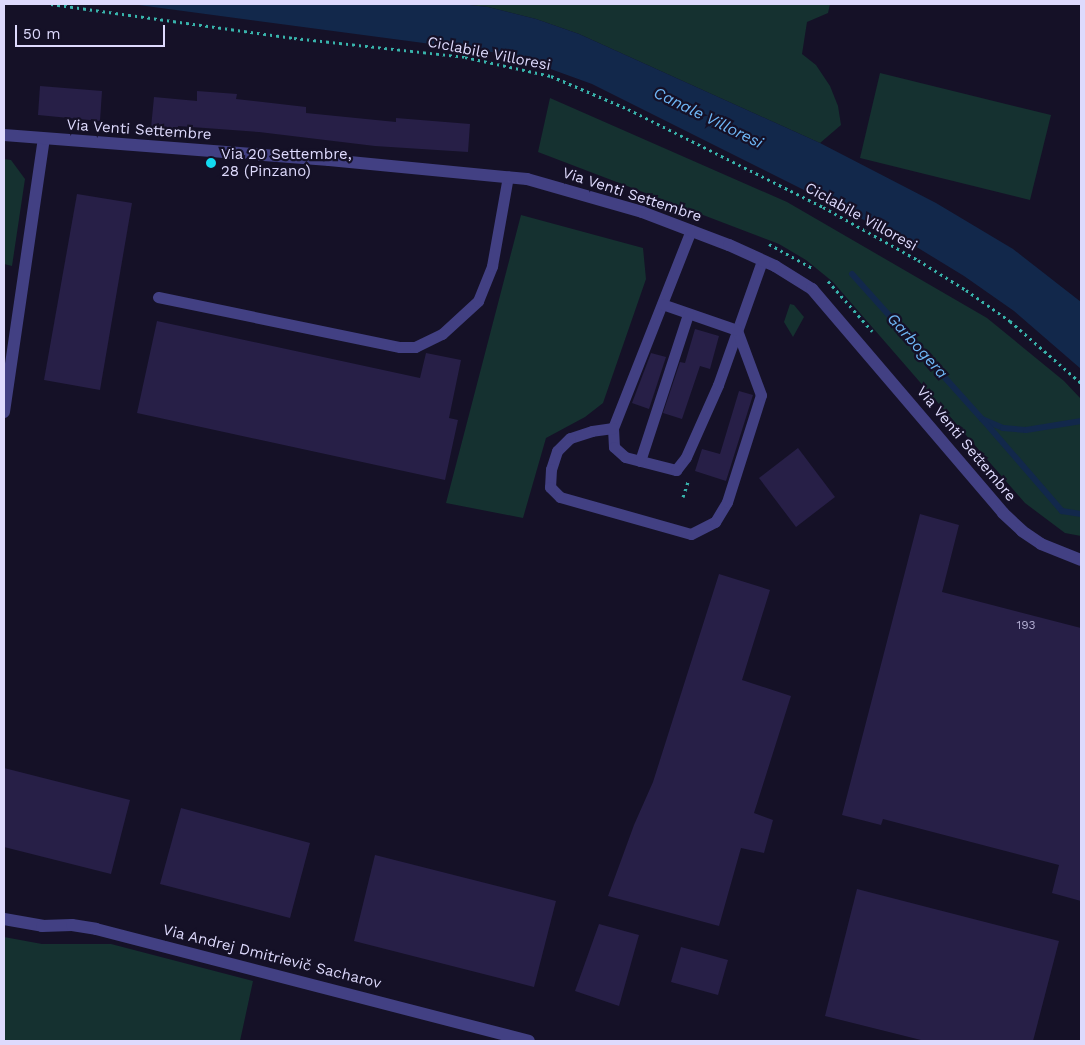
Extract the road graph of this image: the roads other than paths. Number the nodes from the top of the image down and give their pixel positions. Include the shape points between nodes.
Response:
1 (4, 135) edge
2 (44, 139) junction
3 (508, 176) junction
4 (691, 230) junction
5 (762, 261) junction
6 (158, 297) dead end
7 (662, 304) junction
8 (688, 314) junction
9 (737, 330) junction
10 (4, 412) edge
11 (613, 428) junction
12 (640, 461) junction
13 (1081, 560) edge
14 (4, 919) edge
15 (530, 1041) edge

1 - 2 street, Via Venti Settembre
2 - 3 street, Via Venti Settembre
2 - 10 street
3 - 4 street, Via Venti Settembre via 620,205
3 - 6 lane via 492,266 478,301 442,334 415,347 400,347
4 - 5 street, Via Venti Settembre
4 - 7 lane
5 - 9 lane
5 - 13 street, Via Venti Settembre via 812,289 1022,532
7 - 8 lane
7 - 11 lane
8 - 9 lane
8 - 12 lane
9 - 11 lane via 761,395 726,502 715,522 691,534 560,497 550,487 557,451 570,438
9 - 12 lane via 718,385 686,457 676,470
11 - 12 lane via 614,446 625,457
14 - 15 street, Via Andrej Dmitrievič Sacharov via 42,926 72,925 96,929

